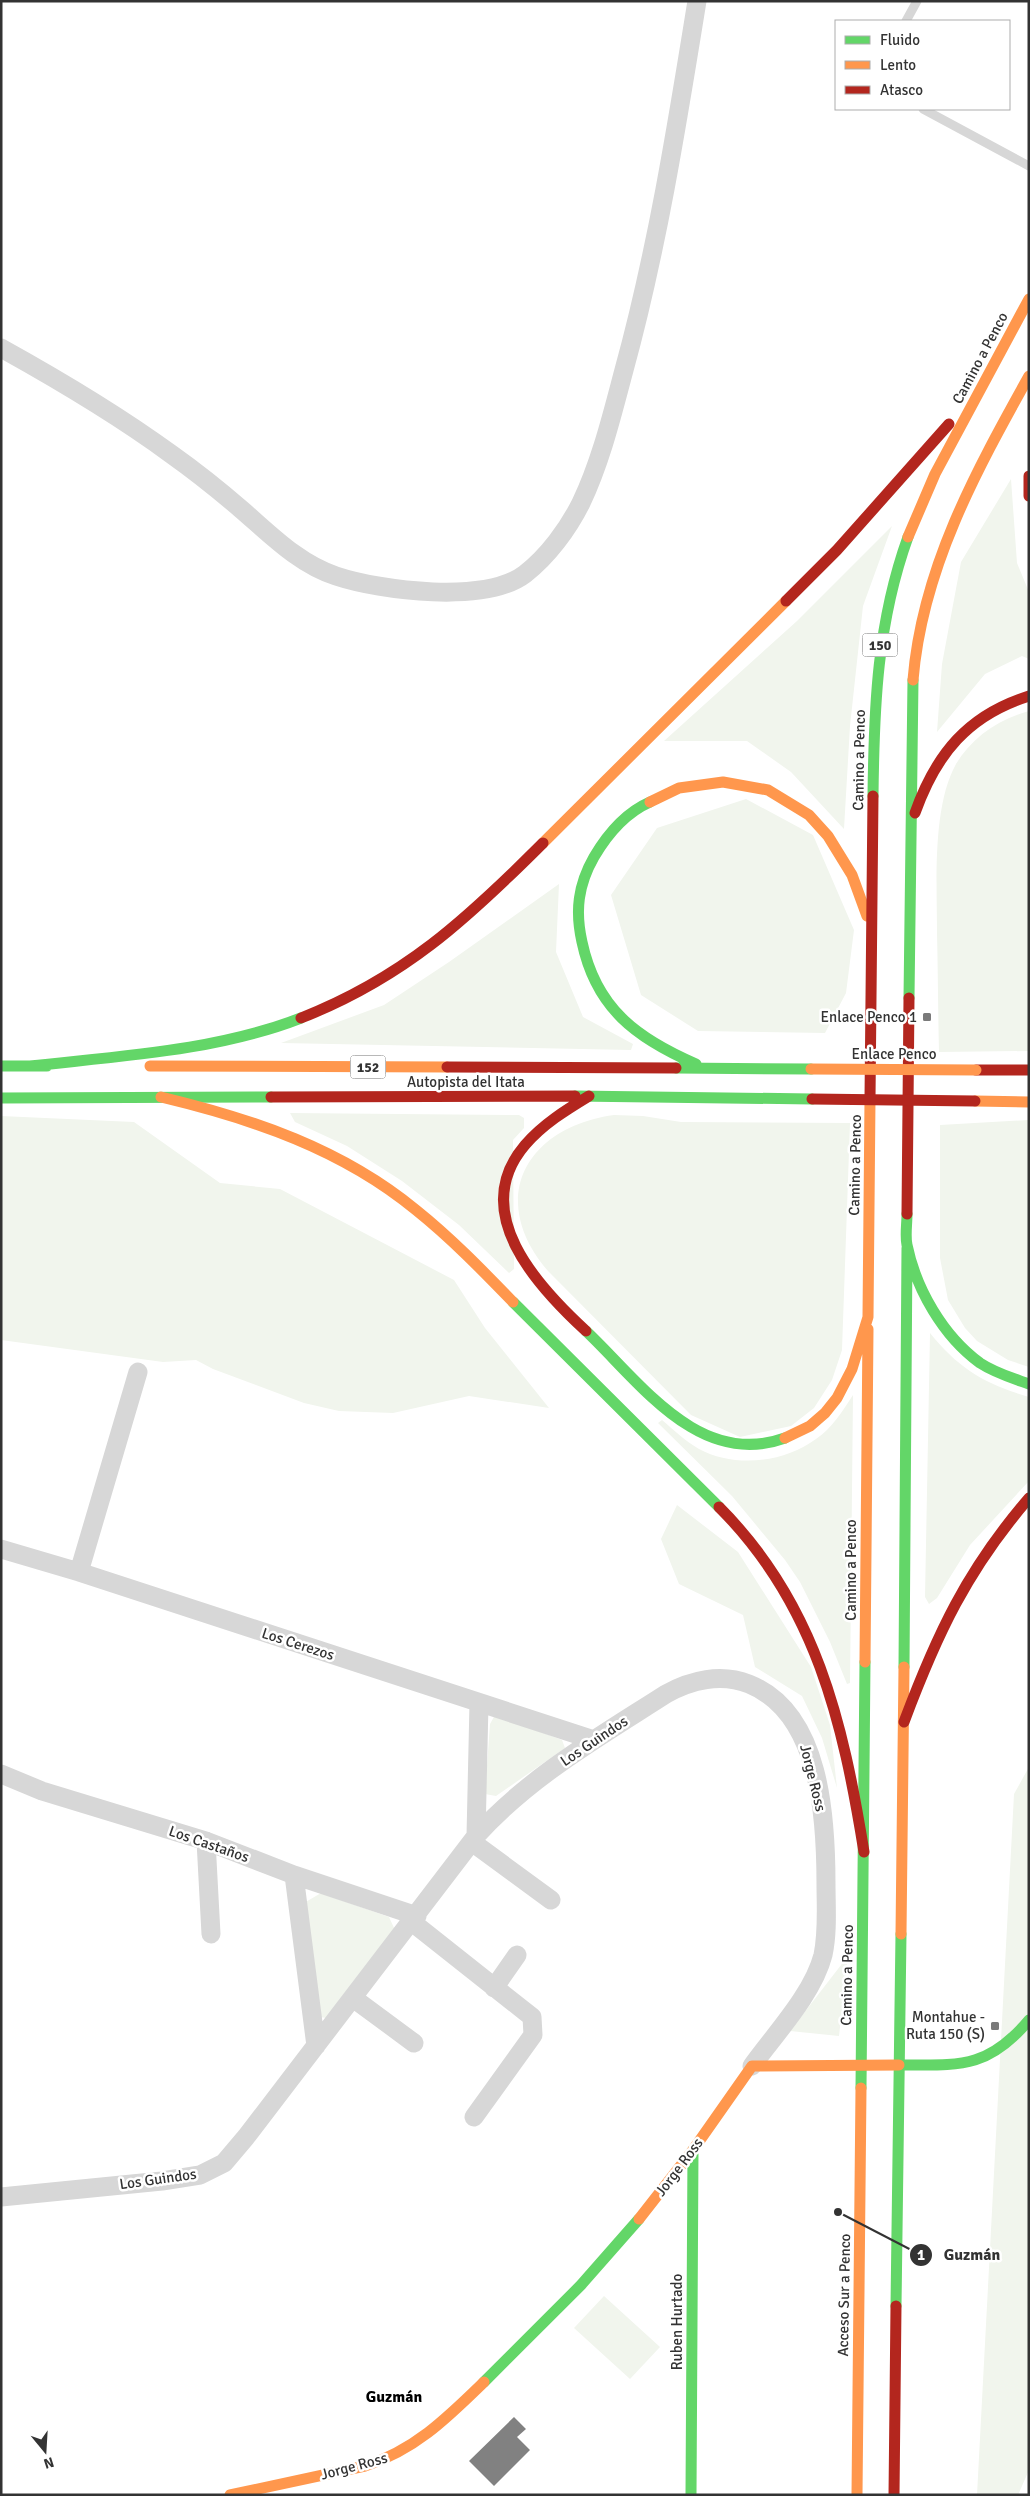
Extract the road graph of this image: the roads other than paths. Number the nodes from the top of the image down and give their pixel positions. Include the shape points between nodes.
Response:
1 (697, 1) edge
2 (917, 1) edge
3 (907, 20) edge
4 (924, 110) edge
5 (1029, 166) edge
6 (1029, 299) edge
7 (1, 348) edge
8 (988, 376) junction
9 (1029, 376) edge
10 (1029, 476) edge
11 (1029, 496) edge
12 (1029, 696) edge
13 (910, 832) junction
14 (872, 937) junction
15 (1, 1066) edge
16 (30, 1066) junction
17 (707, 1068) junction
18 (811, 1069) joint
19 (1029, 1070) edge
20 (589, 1096) junction
21 (161, 1097) junction
22 (1, 1098) edge
23 (1029, 1102) edge
24 (906, 1244) junction
25 (868, 1317) junction
26 (138, 1372) dead end
27 (1029, 1384) edge
28 (1029, 1498) edge
29 (1, 1549) edge
30 (79, 1572) junction
31 (728, 1679) joint
32 (479, 1703) junction
33 (904, 1722) junction
34 (594, 1740) junction
35 (1, 1774) edge
36 (474, 1839) junction
37 (206, 1841) junction
38 (864, 1852) junction
39 (294, 1875) junction
40 (551, 1900) dead end
41 (414, 1919) junction
42 (211, 1934) dead end
43 (517, 1955) dead end
44 (494, 1988) junction
45 (353, 1998) junction
46 (1029, 2020) edge
47 (414, 2043) dead end
48 (316, 2046) junction
49 (861, 2065) junction
50 (899, 2065) junction
51 (752, 2066) junction
52 (474, 2117) dead end
53 (693, 2150) junction
54 (1, 2197) edge
55 (230, 2495) edge
56 (692, 2495) edge
57 (857, 2495) edge
58 (894, 2495) edge

1 - 7 street via 639,314 603,448 580,504 550,551 525,574 508,584 457,592 374,585 335,576 297,557 170,453
2 - 3 lane
4 - 5 lane
6 - 8 main road, Camino a Penco / 150
8 - 14 main road, Camino a Penco / 150 via 920,506 896,572 886,612 874,705
8 - 16 main road via 837,550 500,886 414,959 329,1008 255,1033 173,1049
9 - 13 main road, 150 via 958,511 932,578 923,612 912,688
10 - 11 main road
12 - 13 main road via 984,713 961,733 926,786
13 - 24 main road, 150
14 - 17 main road via 857,889 833,844 809,815 777,795 743,785 705,784 665,793 632,810 606,834 582,878 576,916 584,959 600,992 626,1023 662,1049
14 - 25 main road, Camino a Penco / 150
15 - 16 main road, Autopista del Itata / 152
16 - 17 main road, Autopista del Itata / 152
17 - 18 main road, Autopista del Itata / 152
18 - 19 main road, Enlace Penco, bridge
20 - 21 main road, Autopista del Itata / 152
20 - 23 main road, Autopista del Itata / 152, bridge
20 - 25 main road via 535,1133 518,1154 505,1191 506,1224 517,1252 534,1277 676,1418 710,1438 739,1446 774,1442 807,1428 831,1406 842,1388 854,1364
21 - 22 main road, Autopista del Itata / 152
21 - 38 main road via 209,1107 292,1134 353,1164 402,1198 448,1237 724,1512 766,1562 818,1654 842,1728
24 - 27 main road via 922,1289 952,1340 996,1374
24 - 33 main road
25 - 38 main road, Camino a Penco
26 - 30 street
28 - 33 main road via 995,1538 957,1595 940,1628
29 - 30 street, Los Cerezos
30 - 32 street, Los Cerezos
31 - 34 street, Los Guindos via 701,1680 677,1688
31 - 51 street, Jorge Ross via 742,1681 768,1694 798,1728 815,1773 826,1850 826,1921 822,1957 809,1988
32 - 34 street, Los Cerezos
32 - 36 street
33 - 50 main road
34 - 36 street, Los Guindos via 529,1785
35 - 37 street, Los Castaños via 42,1791
36 - 40 street
36 - 41 street, Los Guindos
37 - 39 street, Los Castaños
37 - 42 street
38 - 49 main road, Camino a Penco
39 - 41 street, Los Castaños
39 - 48 street
41 - 44 street
41 - 45 street, Los Guindos
43 - 44 street
44 - 52 street via 532,2017 533,2036
45 - 47 street
45 - 48 street, Los Guindos
46 - 50 main road via 1006,2045 977,2060 960,2065
48 - 54 street, Los Guindos via 224,2163 200,2174 162,2181
49 - 50 main road
49 - 51 main road
49 - 57 main road, Acceso Sur a Penco
50 - 58 main road
51 - 53 main road, Jorge Ross
53 - 55 main road, Jorge Ross via 592,2273 425,2437 387,2459 365,2466
53 - 56 main road, Ruben Hurtado

